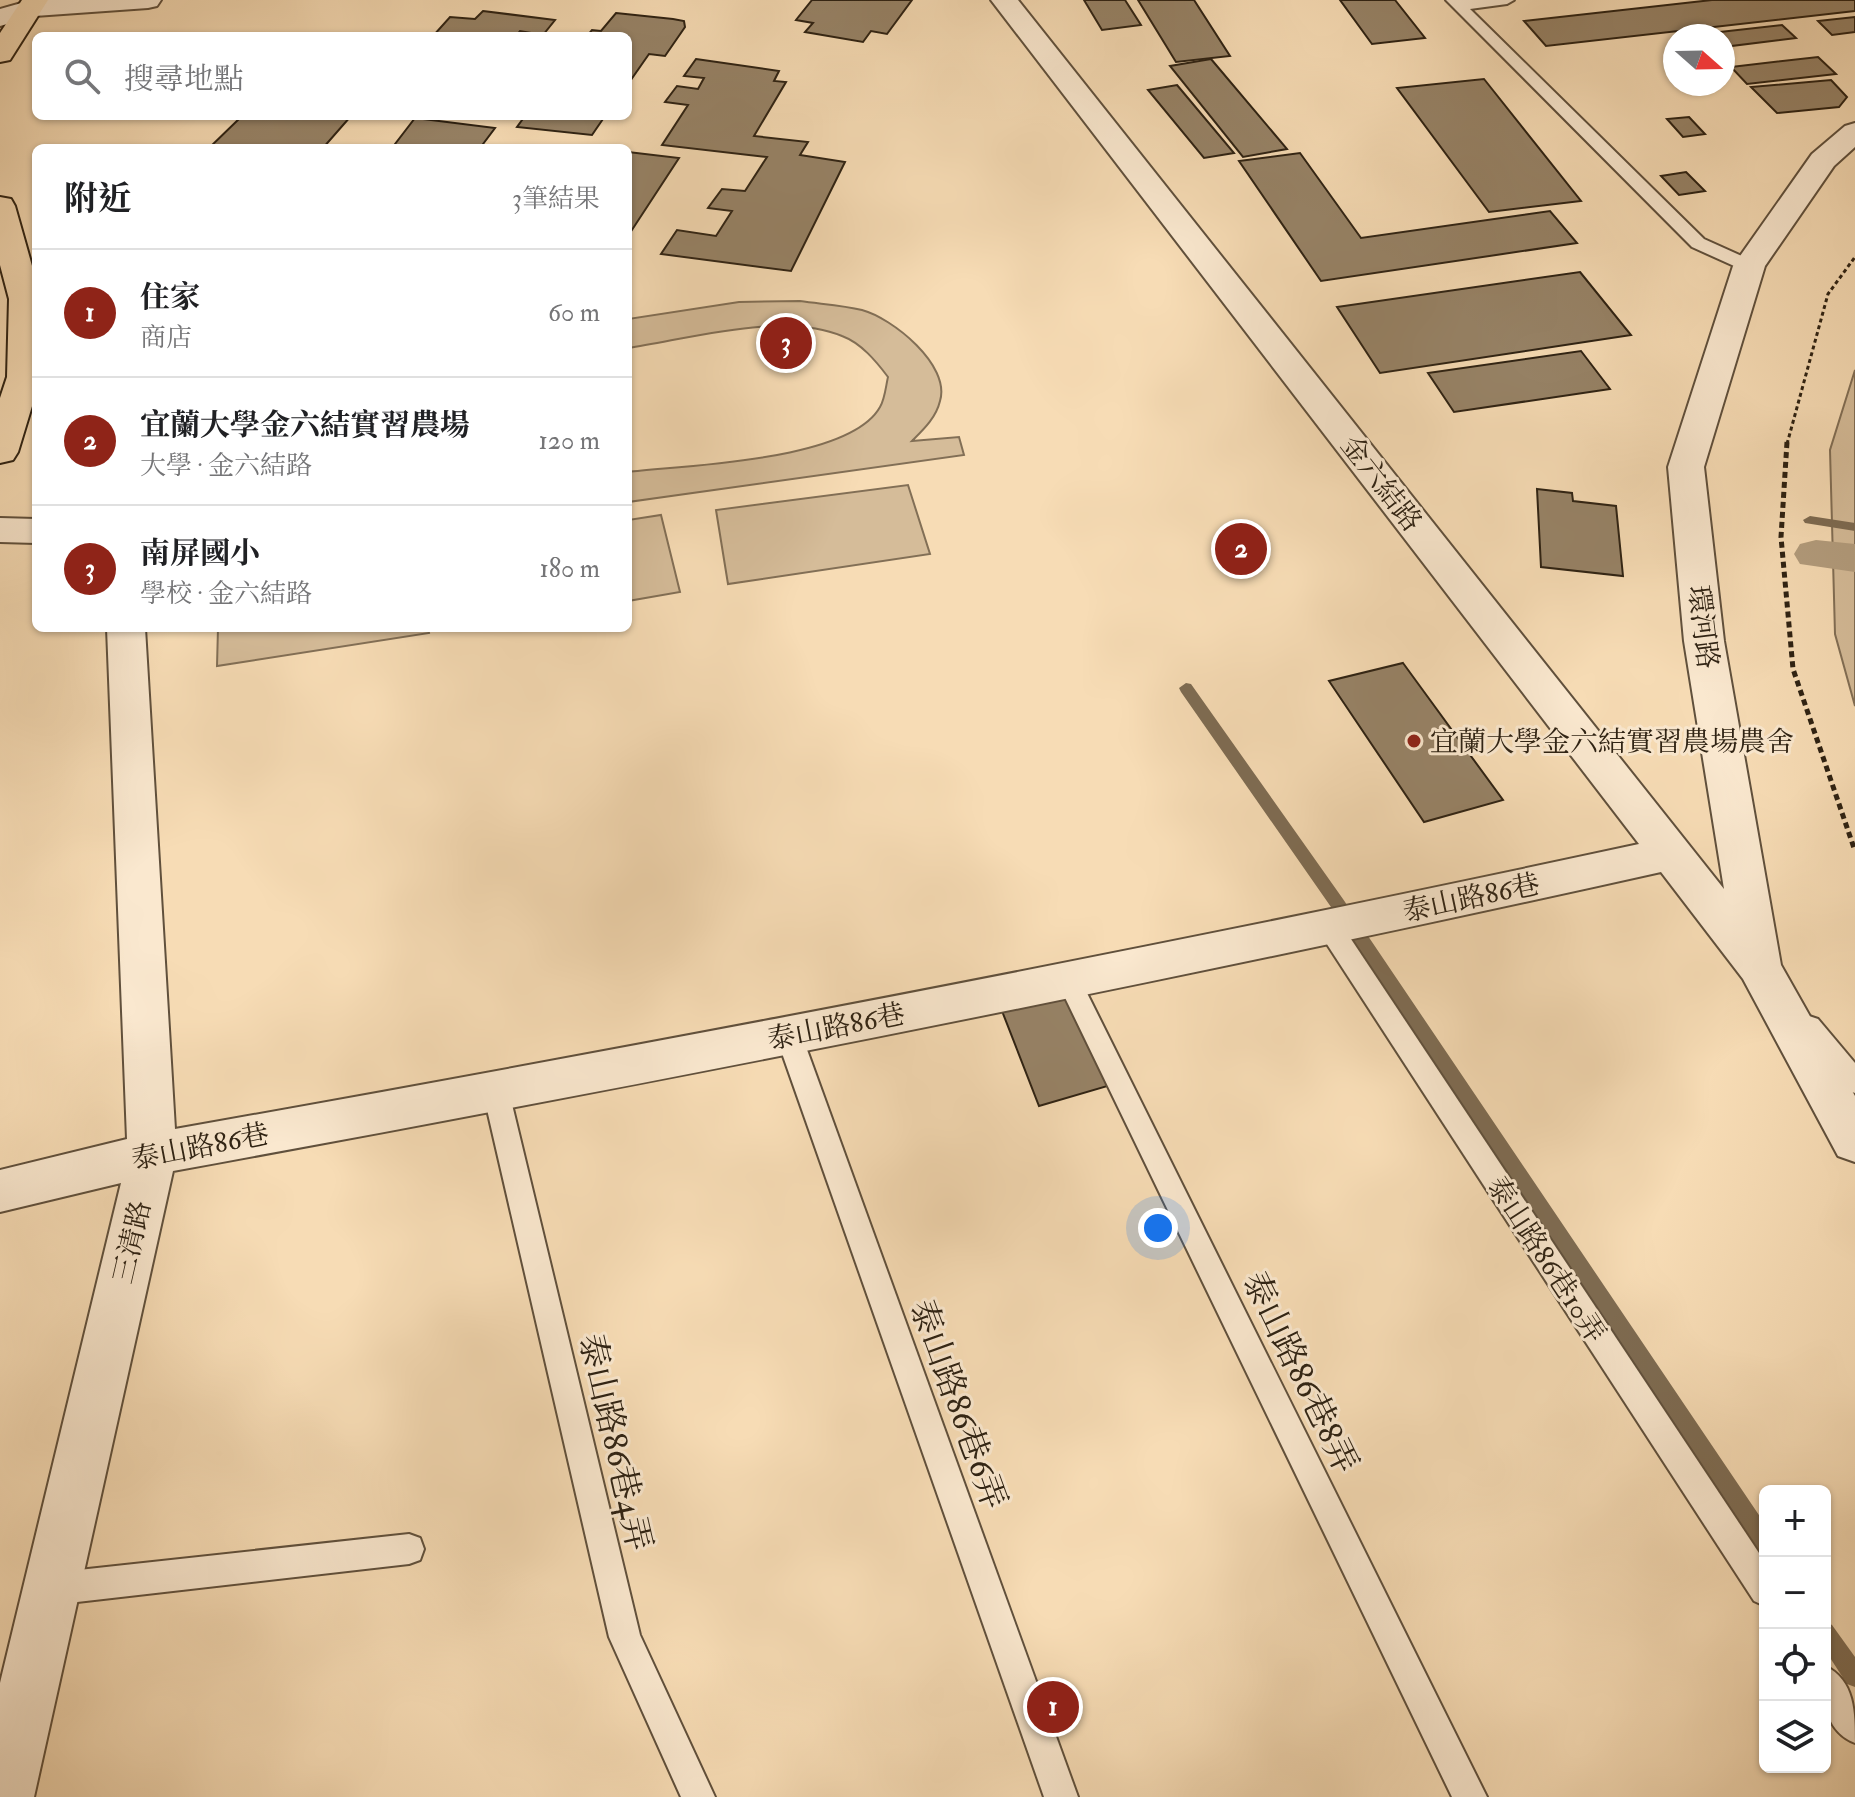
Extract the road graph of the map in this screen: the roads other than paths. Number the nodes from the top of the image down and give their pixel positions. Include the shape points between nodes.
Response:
1 (148, 0) edge
2 (1004, 0) edge
3 (1507, 0) edge
4 (1455, 3) edge
5 (33, 4) edge
6 (0, 18) edge
7 (0, 54) edge
8 (1855, 132) edge
9 (0, 206) edge
10 (1749, 266) junction
11 (0, 452) edge
12 (0, 530) edge
13 (32, 531) edge
14 (126, 632) edge
15 (1671, 853) junction
16 (1330, 928) junction
17 (1759, 966) junction
18 (1068, 979) junction
19 (789, 1036) junction
20 (1855, 1082) edge
21 (496, 1092) junction
22 (1855, 1141) edge
23 (152, 1154) junction
24 (0, 1191) edge
25 (409, 1549) dead end
26 (1759, 1581) edge
27 (51, 1589) junction
28 (1831, 1691) edge
29 (1855, 1727) edge
30 (3, 1797) edge
31 (698, 1797) edge
32 (1061, 1797) edge
33 (1470, 1797) edge

1 - 5 street
2 - 15 street, 金六結路
3 - 4 lane
4 - 10 lane via 1698,243
5 - 6 street
5 - 7 main road
8 - 10 street, 環河路 via 1823,160
9 - 11 main road via 25,299 24,377
10 - 17 street, 環河路 via 1686,467 1704,641
12 - 13 street
14 - 23 street, 三清路
15 - 16 street, 泰山路86巷
15 - 17 street, 金六結路
16 - 18 street, 泰山路86巷
16 - 26 lane, 泰山路86巷10弄
17 - 20 lane
17 - 22 street, 環河路
18 - 19 street, 泰山路86巷
18 - 33 lane, 泰山路86巷8弄
19 - 21 street, 泰山路86巷
19 - 32 lane, 泰山路86巷6弄
21 - 23 street, 泰山路86巷
21 - 31 lane, 泰山路86巷4弄 via 625,1637
23 - 24 street, 泰山路86巷
23 - 27 street, 三清路
25 - 27 lane
27 - 30 street, 三清路
28 - 29 lane

